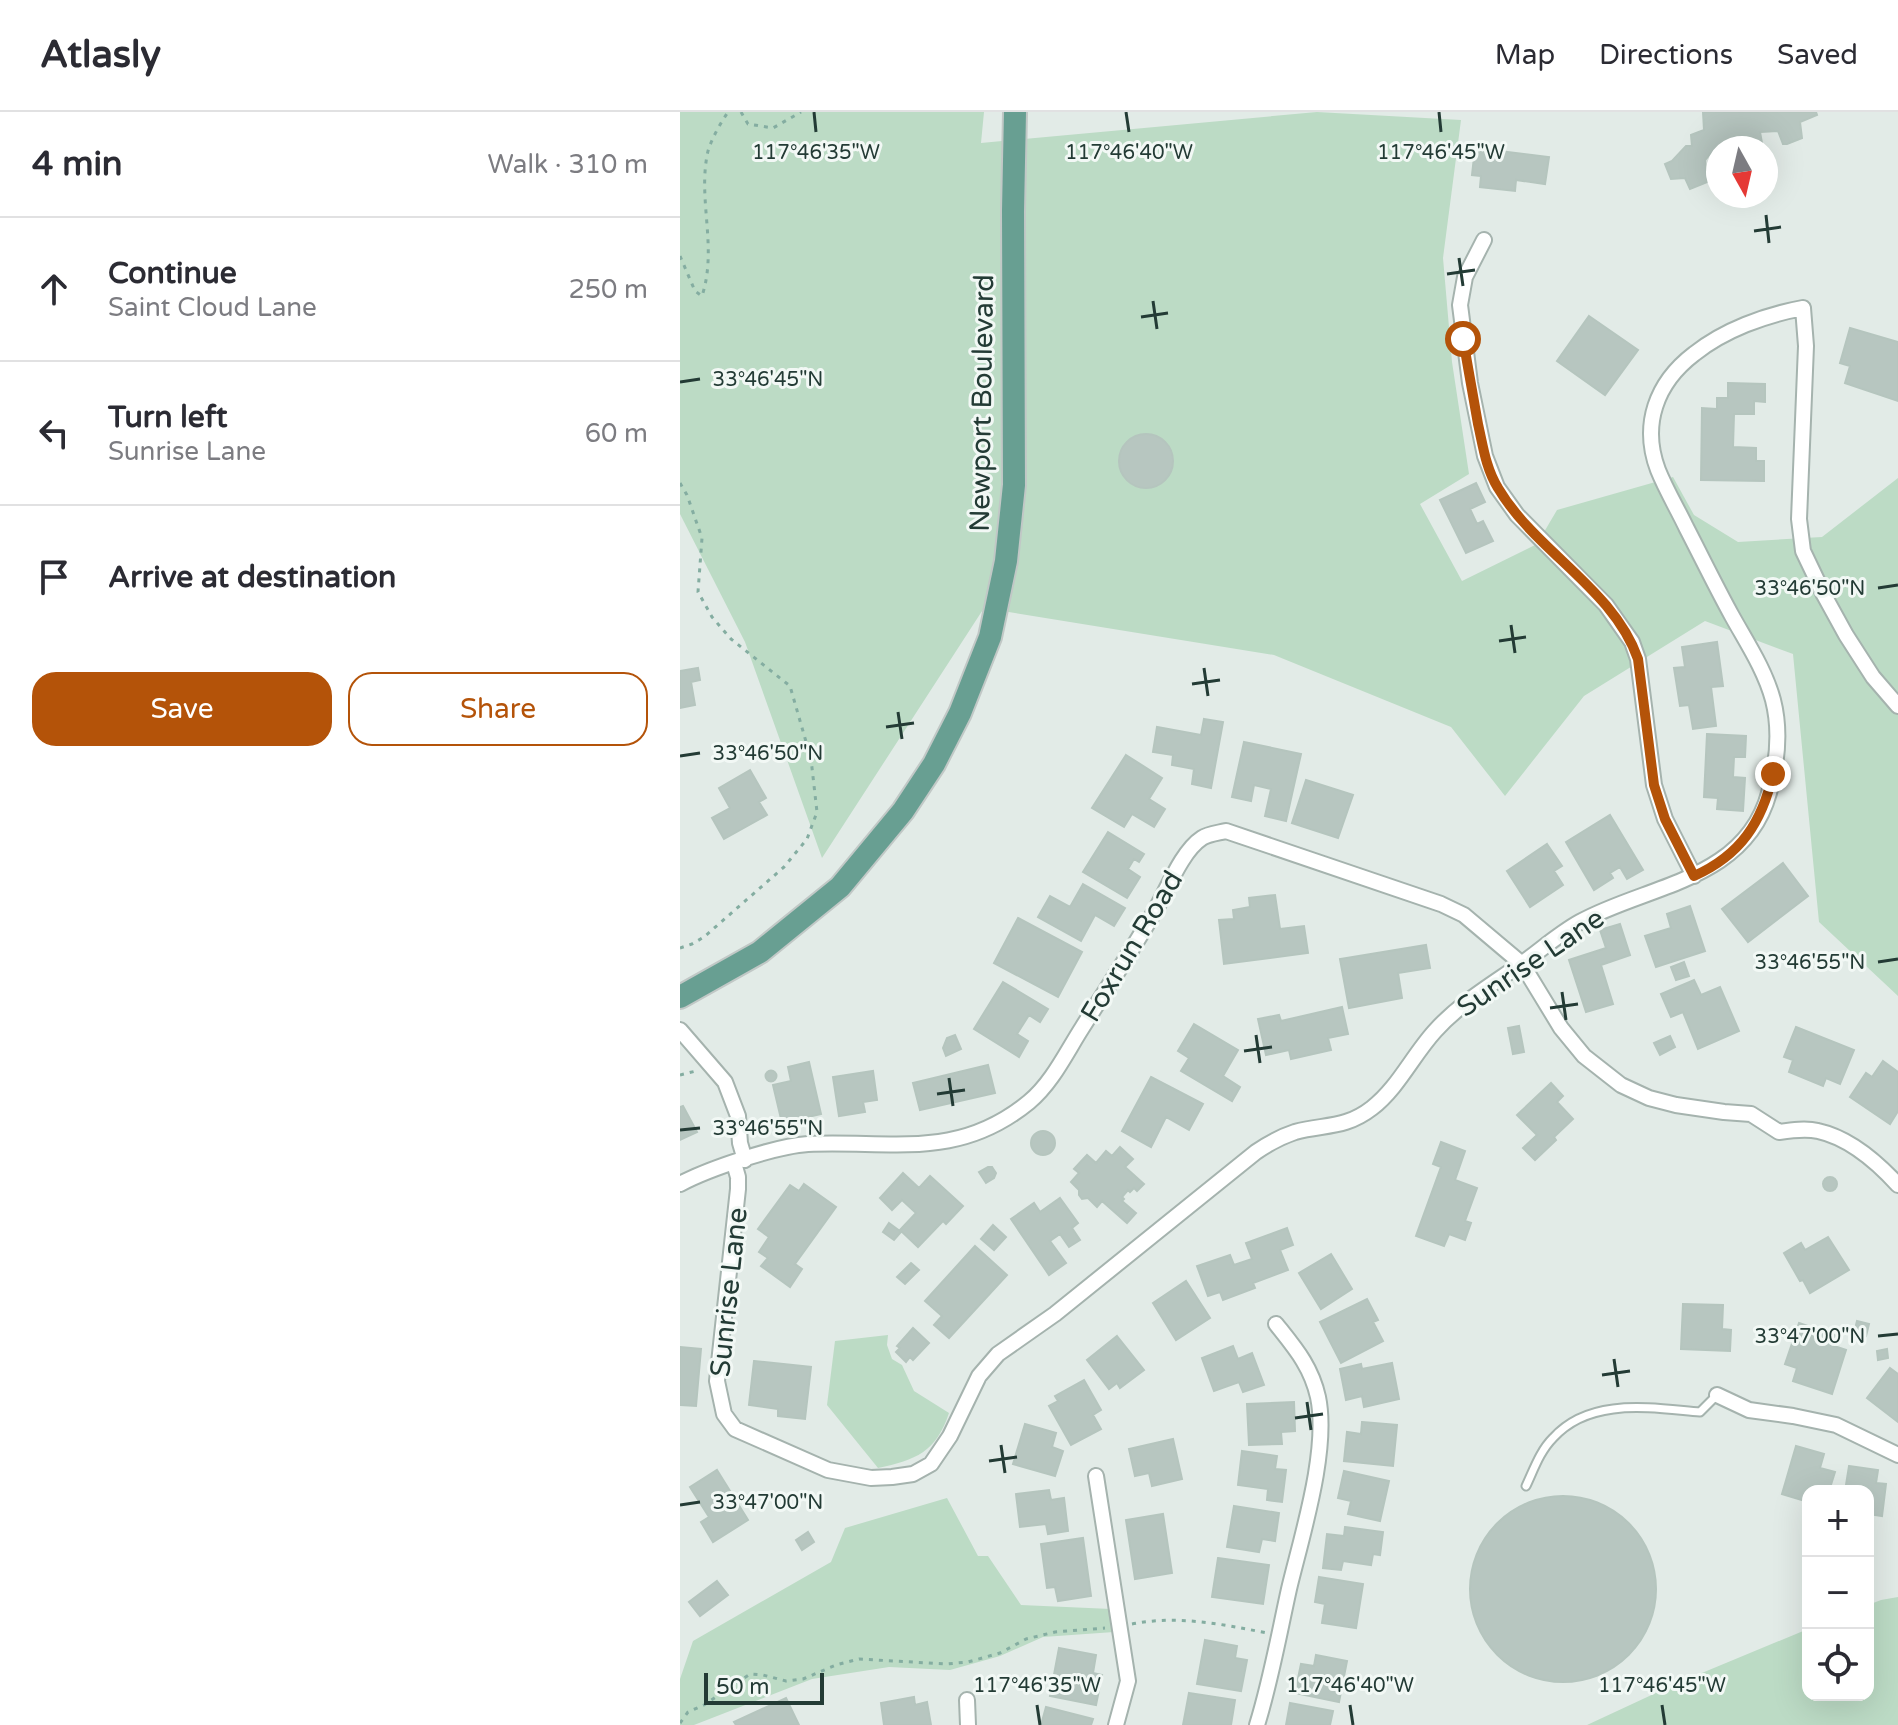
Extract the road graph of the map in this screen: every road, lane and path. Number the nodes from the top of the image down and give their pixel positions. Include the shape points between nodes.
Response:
1 (728, 112) edge
2 (741, 112) edge
3 (801, 112) edge
4 (1015, 112) edge
5 (1484, 240) dead end
6 (680, 256) edge
7 (680, 483) edge
8 (1898, 706) edge
9 (1694, 876) junction
10 (680, 948) edge
11 (1522, 964) junction
12 (680, 997) edge
13 (680, 1030) edge
14 (739, 1161) junction
15 (680, 1184) edge
16 (1898, 1185) edge
17 (1276, 1324) dead end
18 (1717, 1395) joint
19 (1898, 1455) edge
20 (1096, 1476) dead end
21 (1526, 1486) dead end
22 (1120, 1627) junction
23 (1279, 1635) junction
24 (967, 1700) dead end
25 (680, 1723) edge
26 (968, 1725) edge
27 (1116, 1725) edge
28 (1257, 1725) edge

1 - 6 path via 709,149 705,177 709,253 702,296
2 - 3 path via 748,124 773,128
4 - 12 main road, Newport Boulevard via 1014,485 990,637 934,764 840,887 760,952
5 - 9 street via 1465,277 1460,305 1485,456 1497,487 1517,515 1606,605 1632,642 1654,785
7 - 10 path via 702,538 698,592 731,639 790,686 811,759 817,812 807,839 784,867 704,937
8 - 9 street, Sunrise Lane via 1846,635 1803,551 1803,308 1777,313 1700,349 1678,367 1654,408 1651,430 1657,468 1763,672 1777,720 1773,774 1762,812 1737,847
9 - 11 street, Sunrise Lane via 1602,910
11 - 14 street, Foxrun Road via 1464,915 1441,904 1226,831 1203,837 1188,852 1045,1087 1014,1113 965,1137 938,1143 807,1144
11 - 14 street, Sunrise Lane via 1474,995 1436,1030 1372,1108 1349,1122 1298,1131 1266,1145 998,1354 979,1376 942,1451 913,1474 871,1478 828,1470 735,1429 724,1414 717,1381
11 - 16 street, Foxrun Road via 1561,1028 1584,1056 1621,1085 1676,1105 1751,1114 1779,1132 1818,1131 1846,1142
13 - 14 street, Sunrise Lane via 725,1082 738,1116
14 - 15 street, Foxrun Road
17 - 23 street via 1314,1381 1320,1436
18 - 19 street via 1749,1410 1836,1425
18 - 21 lane via 1700,1412 1616,1408 1568,1423 1540,1456
20 - 22 street
22 - 23 path via 1180,1619
22 - 25 path via 1055,1632 968,1662 859,1659 803,1679 750,1674 688,1712
22 - 27 street via 1128,1681
23 - 28 street
24 - 26 street

